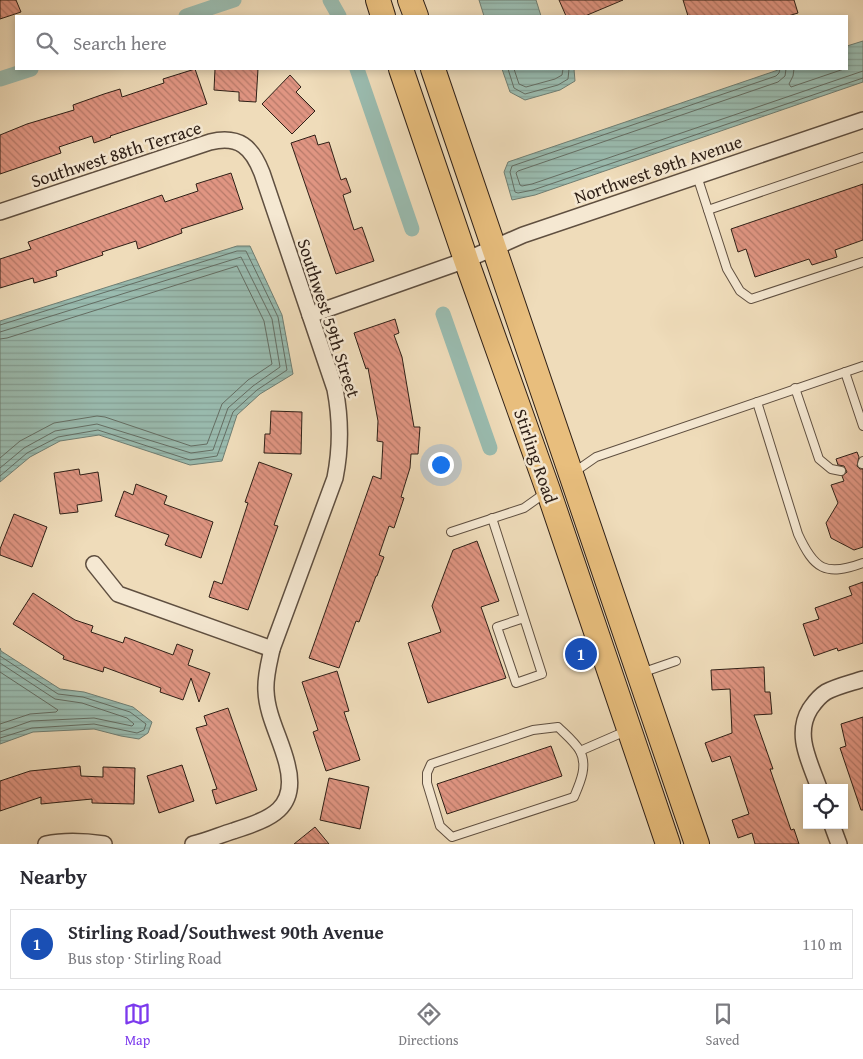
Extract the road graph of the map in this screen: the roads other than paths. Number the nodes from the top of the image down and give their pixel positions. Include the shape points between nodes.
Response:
1 (378, 0) edge
2 (410, 0) edge
3 (383, 15) edge
4 (416, 15) edge
5 (401, 70) edge
6 (433, 70) edge
7 (863, 120) edge
8 (245, 146) joint
9 (863, 157) edge
10 (697, 176) junction
11 (708, 210) junction
12 (0, 212) edge
13 (493, 248) junction
14 (466, 260) junction
15 (863, 262) edge
16 (310, 315) junction
17 (863, 366) edge
18 (845, 372) junction
19 (795, 388) junction
20 (757, 402) junction
21 (861, 412) edge
22 (863, 426) edge
23 (841, 472) dead end
24 (571, 474) junction
25 (548, 490) junction
26 (492, 518) junction
27 (451, 532) dead end
28 (863, 563) edge
29 (94, 564) dead end
30 (524, 618) junction
31 (272, 649) junction
32 (676, 661) dead end
33 (639, 673) junction
34 (863, 679) edge
35 (629, 730) junction
36 (580, 751) junction
37 (818, 784) edge
38 (833, 829) edge
39 (46, 844) edge
40 (104, 844) edge
41 (194, 844) edge
42 (668, 844) edge
43 (698, 844) edge
44 (839, 844) edge

1 - 3 main road
2 - 4 main road
5 - 14 main road, Stirling Road
6 - 13 main road, Stirling Road
7 - 10 street, Northwest 89th Avenue
8 - 12 street, Southwest 88th Terrace via 229,140 210,142
8 - 16 street, Southwest 59th Street via 257,159
9 - 11 lane
10 - 11 lane
10 - 13 street, Northwest 89th Avenue
11 - 15 lane via 727,269 740,290 751,299
13 - 14 street, Northwest 89th Avenue
13 - 24 main road, Stirling Road
14 - 16 street, Northwest 89th Avenue
14 - 25 main road, Stirling Road
16 - 31 street, Southwest 59th Street via 335,389 339,412 339,455 325,508
17 - 18 lane
18 - 19 lane
18 - 21 lane
19 - 20 lane
19 - 23 lane via 818,459
20 - 24 lane via 596,457
20 - 28 lane via 807,555 821,568 845,570
21 - 22 lane
24 - 25 main road
24 - 33 main road, Stirling Road
25 - 26 lane via 524,508
25 - 35 main road, Stirling Road
26 - 27 lane
26 - 30 lane
29 - 31 street via 118,594
30 - 30 lane via 497,627 516,683 542,674
31 - 41 street, Southwest 59th Street via 267,670 268,708 287,764 289,792 278,812 266,819
32 - 33 lane
33 - 43 main road, Stirling Road
34 - 37 street via 828,691 817,698 807,714 802,729 804,745
35 - 36 lane
35 - 42 main road, Stirling Road
36 - 36 lane via 558,727 533,730 431,764 427,783 440,826 452,837 574,797 582,779
38 - 44 street
39 - 40 street via 62,840

